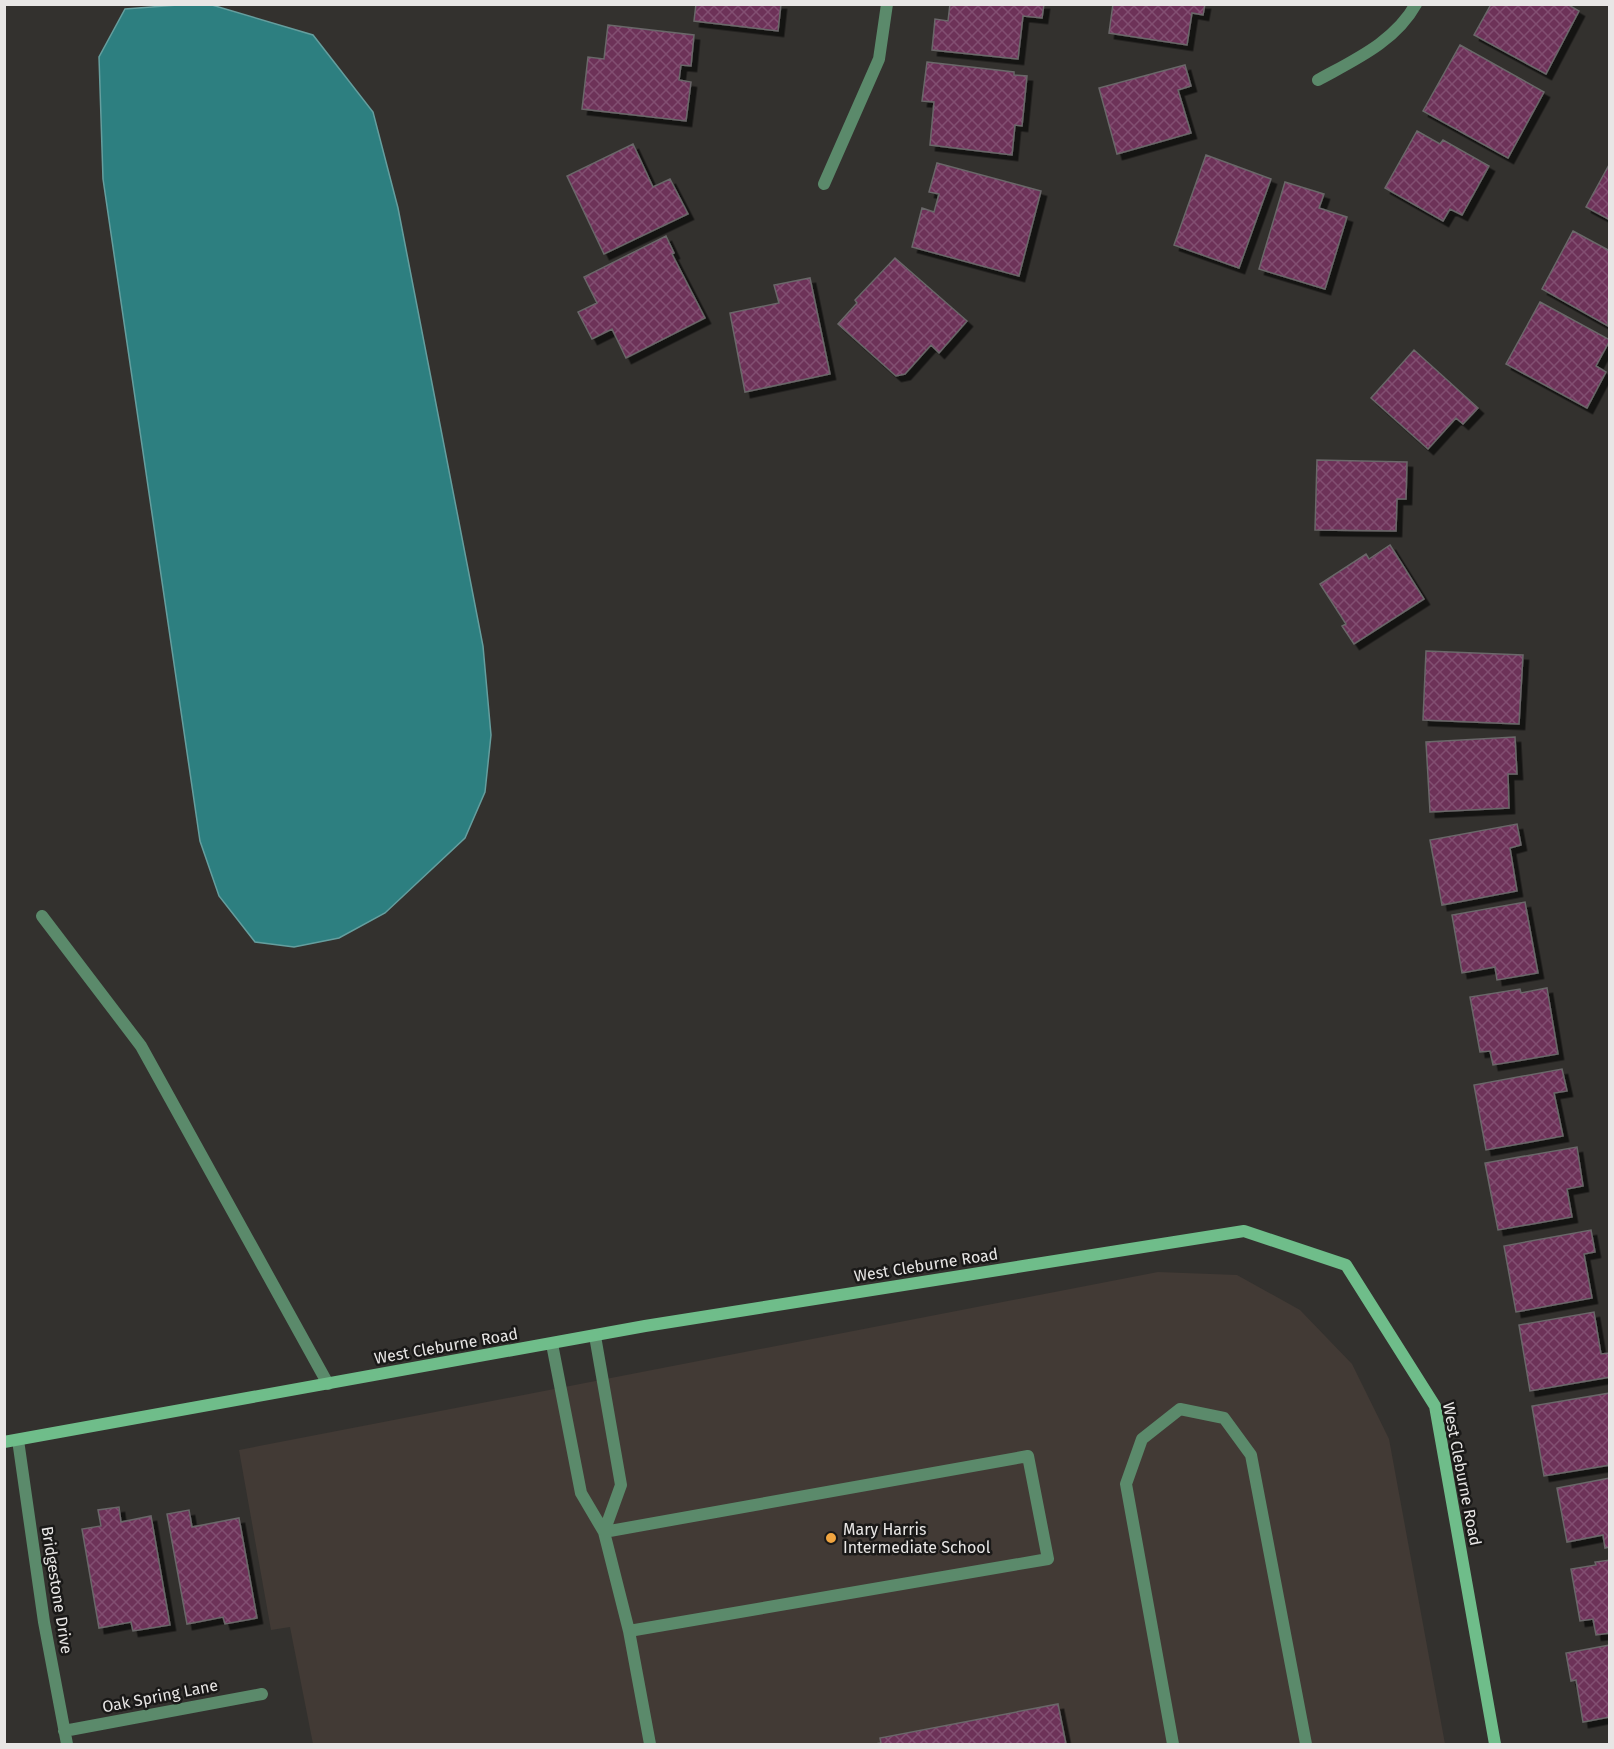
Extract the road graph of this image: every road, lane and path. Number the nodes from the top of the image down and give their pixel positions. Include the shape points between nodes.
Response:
1 (887, 4) edge
2 (1416, 4) edge
3 (1318, 80) dead end
4 (824, 184) dead end
5 (42, 916) dead end
6 (595, 1336) junction
7 (552, 1344) junction
8 (328, 1384) junction
9 (18, 1440) junction
10 (4, 1442) edge
11 (604, 1532) junction
12 (629, 1631) junction
13 (262, 1694) dead end
14 (64, 1731) junction
15 (67, 1744) edge
16 (650, 1744) edge
17 (1173, 1744) edge
18 (1306, 1744) edge
19 (1495, 1744) edge

1 - 4 street via 879,59
2 - 3 street via 1409,17 1374,49
5 - 8 street via 141,1046
6 - 7 street, West Cleburne Road
6 - 11 street via 621,1485
6 - 19 street, West Cleburne Road via 1244,1231 1346,1265 1435,1406
7 - 8 street, West Cleburne Road
7 - 11 street via 581,1493
8 - 9 street, West Cleburne Road
9 - 10 street, West Cleburne Road
9 - 14 street, Bridgestone Drive
11 - 12 street
11 - 12 street via 1028,1456 1048,1559
12 - 16 street
13 - 14 street, Oak Spring Lane
14 - 15 street, Bridgestone Drive
17 - 18 street via 1126,1484 1142,1439 1180,1409 1224,1418 1251,1455

